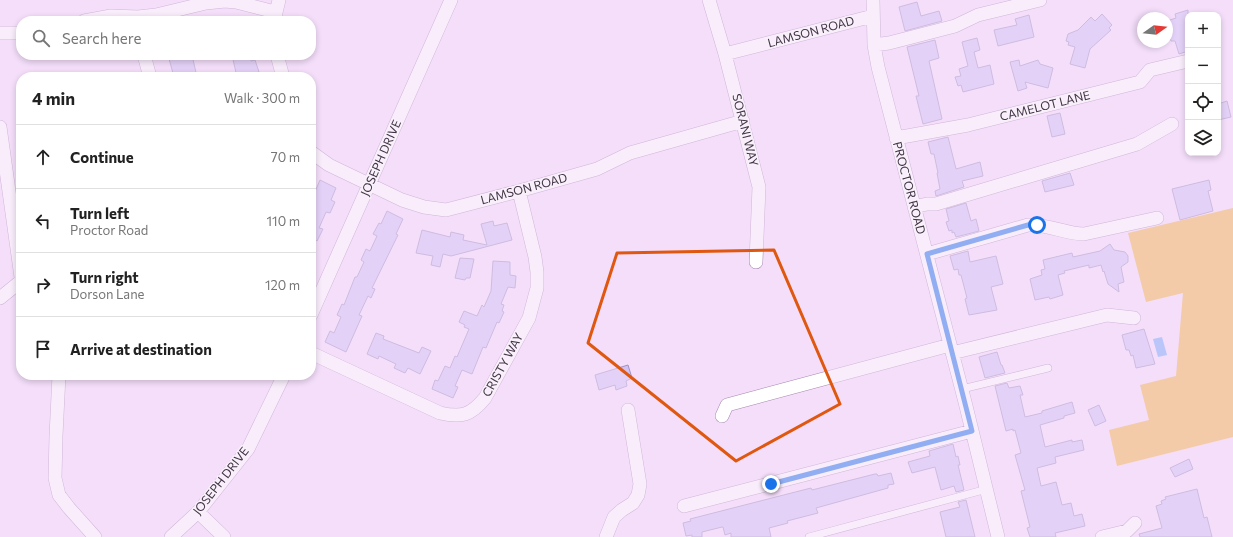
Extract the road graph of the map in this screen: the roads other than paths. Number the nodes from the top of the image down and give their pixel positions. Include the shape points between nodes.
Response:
1 (450, 0) edge
2 (709, 0) edge
3 (873, 0) edge
4 (1040, 0) edge
5 (276, 11) edge
6 (156, 16) edge
7 (873, 16) junction
8 (0, 33) edge
9 (16, 33) edge
10 (874, 45) junction
11 (725, 54) junction
12 (145, 60) edge
13 (278, 60) edge
14 (1185, 62) edge
15 (149, 72) edge
16 (282, 72) edge
17 (743, 121) junction
18 (1172, 124) dead end
19 (0, 127) edge
20 (896, 138) junction
21 (2, 153) edge
22 (316, 156) edge
23 (370, 184) junction
24 (519, 192) junction
25 (914, 207) junction
26 (1157, 218) dead end
27 (16, 244) edge
28 (927, 254) junction
29 (756, 262) dead end
30 (16, 284) edge
31 (0, 298) edge
32 (316, 304) edge
33 (1134, 318) dead end
34 (951, 349) junction
35 (316, 355) edge
36 (1048, 368) dead end
37 (59, 380) edge
38 (282, 380) edge
39 (962, 389) junction
40 (628, 410) dead end
41 (722, 416) dead end
42 (972, 431) junction
43 (987, 489) junction
44 (684, 506) dead end
45 (198, 512) junction
46 (1135, 523) dead end
47 (95, 537) edge
48 (171, 537) edge
49 (224, 537) edge
50 (606, 537) edge
51 (809, 537) edge
52 (998, 537) edge
53 (1102, 537) edge

1 - 23 street, JOSEPH DRIVE
2 - 11 street, SORANI WAY
3 - 7 street, PROCTOR ROAD
4 - 10 street via 978,16 947,28
5 - 6 street via 225,1
7 - 10 street, PROCTOR ROAD
7 - 11 street, LAMSON ROAD
8 - 9 street
10 - 20 street, PROCTOR ROAD
11 - 17 street, SORANI WAY
12 - 15 street
13 - 16 street
14 - 20 street, CAMELOT LANE via 1150,70 1140,82 968,125
17 - 24 street, LAMSON ROAD via 630,152 597,169
17 - 29 street, SORANI WAY via 759,187
18 - 25 street via 1138,144 936,204
19 - 21 street
20 - 25 street, PROCTOR ROAD
21 - 27 street
22 - 23 street, LAMSON ROAD via 328,165
23 - 24 street, LAMSON ROAD via 402,200 440,210 458,208
23 - 32 street, JOSEPH DRIVE
24 - 35 street, CRISTY WAY via 535,257 537,288 529,318 476,410 455,416 440,413
25 - 28 street, PROCTOR ROAD
26 - 28 street via 1084,234 1028,225
28 - 34 street, PROCTOR ROAD
30 - 31 street
33 - 34 street via 1107,315
34 - 39 street, PROCTOR ROAD
34 - 41 street via 727,405
36 - 39 lane
37 - 47 street via 55,478 59,495
38 - 45 street, JOSEPH DRIVE via 248,449
39 - 42 street, PROCTOR ROAD
40 - 50 street via 640,484 633,503 614,517
42 - 43 street, PROCTOR ROAD
42 - 44 street
43 - 51 lane
43 - 52 street, PROCTOR ROAD
45 - 48 street, JOSEPH DRIVE
45 - 49 street
46 - 53 street via 1127,531

